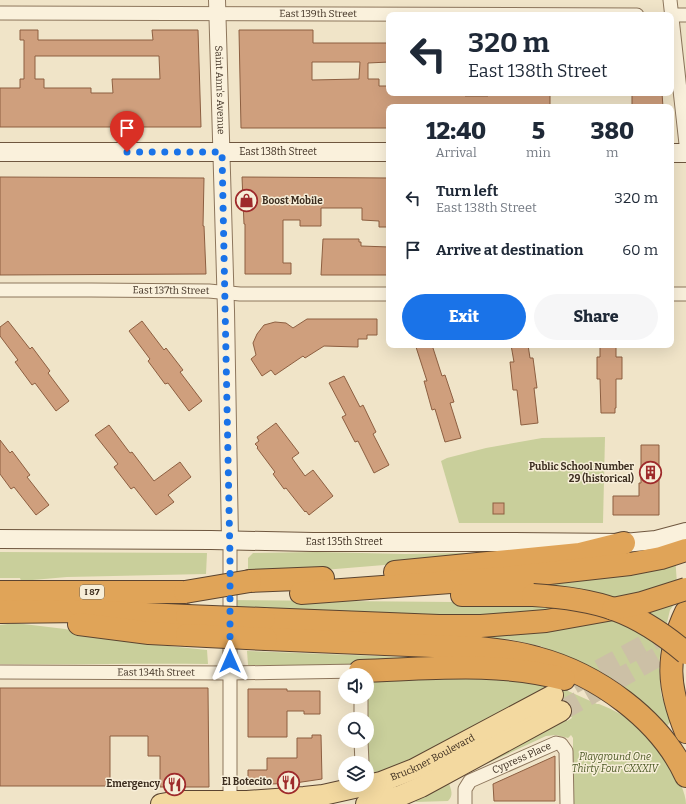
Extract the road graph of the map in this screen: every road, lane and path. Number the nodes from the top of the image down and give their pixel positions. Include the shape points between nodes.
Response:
1 (670, 0) edge
2 (218, 7) edge
3 (480, 12) edge
4 (672, 12) edge
5 (0, 13) edge
6 (674, 15) edge
7 (686, 15) edge
8 (674, 33) edge
9 (686, 144) edge
10 (0, 152) edge
11 (222, 152) junction
12 (386, 152) edge
13 (674, 153) edge
14 (686, 153) edge
15 (0, 290) edge
16 (226, 293) junction
17 (386, 294) edge
18 (674, 294) edge
19 (686, 294) edge
20 (686, 532) edge
21 (0, 539) edge
22 (230, 541) junction
23 (624, 544) junction
24 (686, 550) edge
25 (532, 585) junction
26 (250, 587) junction
27 (686, 590) edge
28 (0, 592) edge
29 (5, 612) edge
30 (686, 612) edge
31 (265, 629) junction
32 (686, 653) edge
33 (0, 672) edge
34 (374, 672) edge
35 (230, 673) junction
36 (338, 673) edge
37 (557, 703) tunnel mouth
38 (627, 703) junction
39 (686, 732) edge
40 (686, 776) edge
41 (363, 795) edge
42 (230, 802) edge
43 (161, 804) edge
44 (465, 804) edge
45 (567, 804) edge

1 - 4 street
2 - 3 street, East 139th Street
2 - 5 street, East 139th Street
2 - 11 street, Saint Ann's Avenue
6 - 7 street
8 - 9 street
10 - 11 main road, East 138th Street
11 - 12 main road, East 138th Street
11 - 16 street, Saint Ann's Avenue
13 - 14 main road
15 - 16 street, East 137th Street
16 - 17 street, East 137th Street
16 - 22 street, Saint Ann's Avenue
18 - 19 street
20 - 23 main road, East 135th Street via 656,540
21 - 22 main road, East 135th Street
22 - 23 main road, East 135th Street
22 - 35 street, Saint Ann's Avenue
23 - 26 highway via 580,554 303,579
24 - 25 highway via 661,558
25 - 26 highway, I 87 via 381,596 301,593
25 - 32 highway, bridge via 618,610 649,626
26 - 28 highway, I 87, bridge via 185,592
27 - 31 highway, bridge via 614,609 546,621 481,626 389,623
29 - 31 highway, bridge via 149,633 187,626
30 - 39 highway via 674,645 671,672 674,698
31 - 38 highway via 512,652 576,672
33 - 35 street, East 134th Street
34 - 38 highway via 474,668 528,672 572,682
35 - 36 street, East 134th Street
35 - 42 street, Saint Ann's Avenue
37 - 41 main road, Bruckner Boulevard via 416,789 400,796
38 - 40 highway via 661,738
41 - 42 main road, Bruckner Boulevard via 323,795
42 - 43 main road, Bruckner Boulevard via 178,801
44 - 45 street, Cypress Place via 465,789 470,781 556,742 566,751

